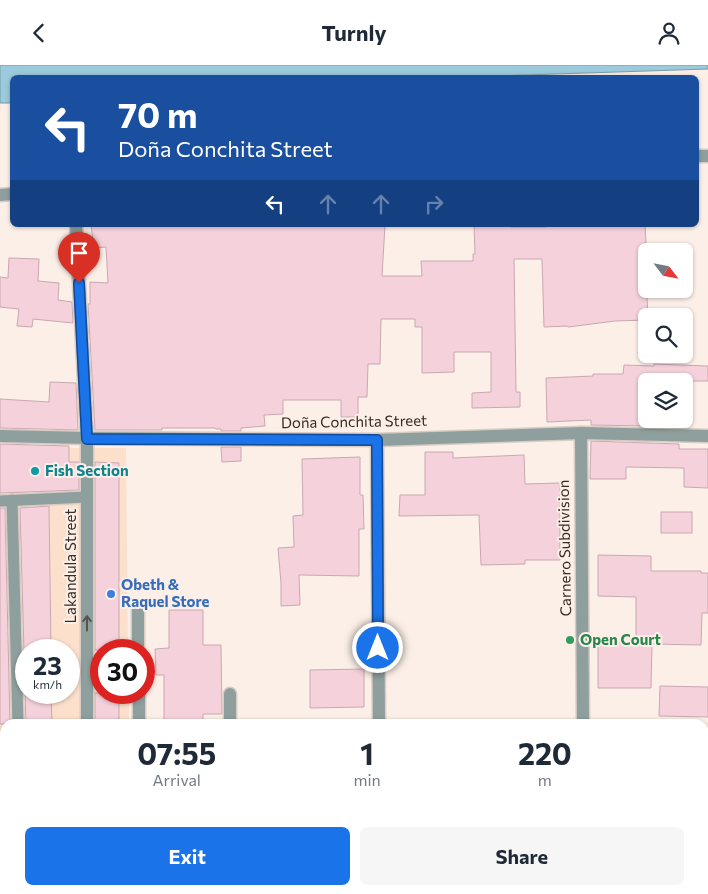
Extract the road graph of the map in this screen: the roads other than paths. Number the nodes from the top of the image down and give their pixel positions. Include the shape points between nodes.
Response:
1 (76, 227) edge
2 (580, 433) junction
3 (0, 436) edge
4 (708, 436) edge
5 (87, 439) junction
6 (377, 440) junction
7 (87, 497) junction
8 (0, 501) edge
9 (12, 501) junction
10 (138, 607) dead end
11 (138, 639) edge
12 (230, 694) dead end
13 (139, 704) edge
14 (18, 719) edge
15 (87, 719) edge
16 (139, 719) edge
17 (230, 719) edge
18 (379, 719) edge
19 (583, 719) edge

1 - 5 street, Lakandula Street
2 - 4 street, Doña Conchita Street
2 - 6 street, Doña Conchita Street
2 - 19 street, Carnero Subdivision
3 - 5 street, Doña Conchita Street
5 - 6 street, Doña Conchita Street
5 - 7 street, Lakandula Street
6 - 18 street
7 - 9 lane
15 -> 7 street, Lakandula Street
8 - 9 lane
9 - 14 lane
10 - 11 street
12 - 17 street
13 - 16 street

